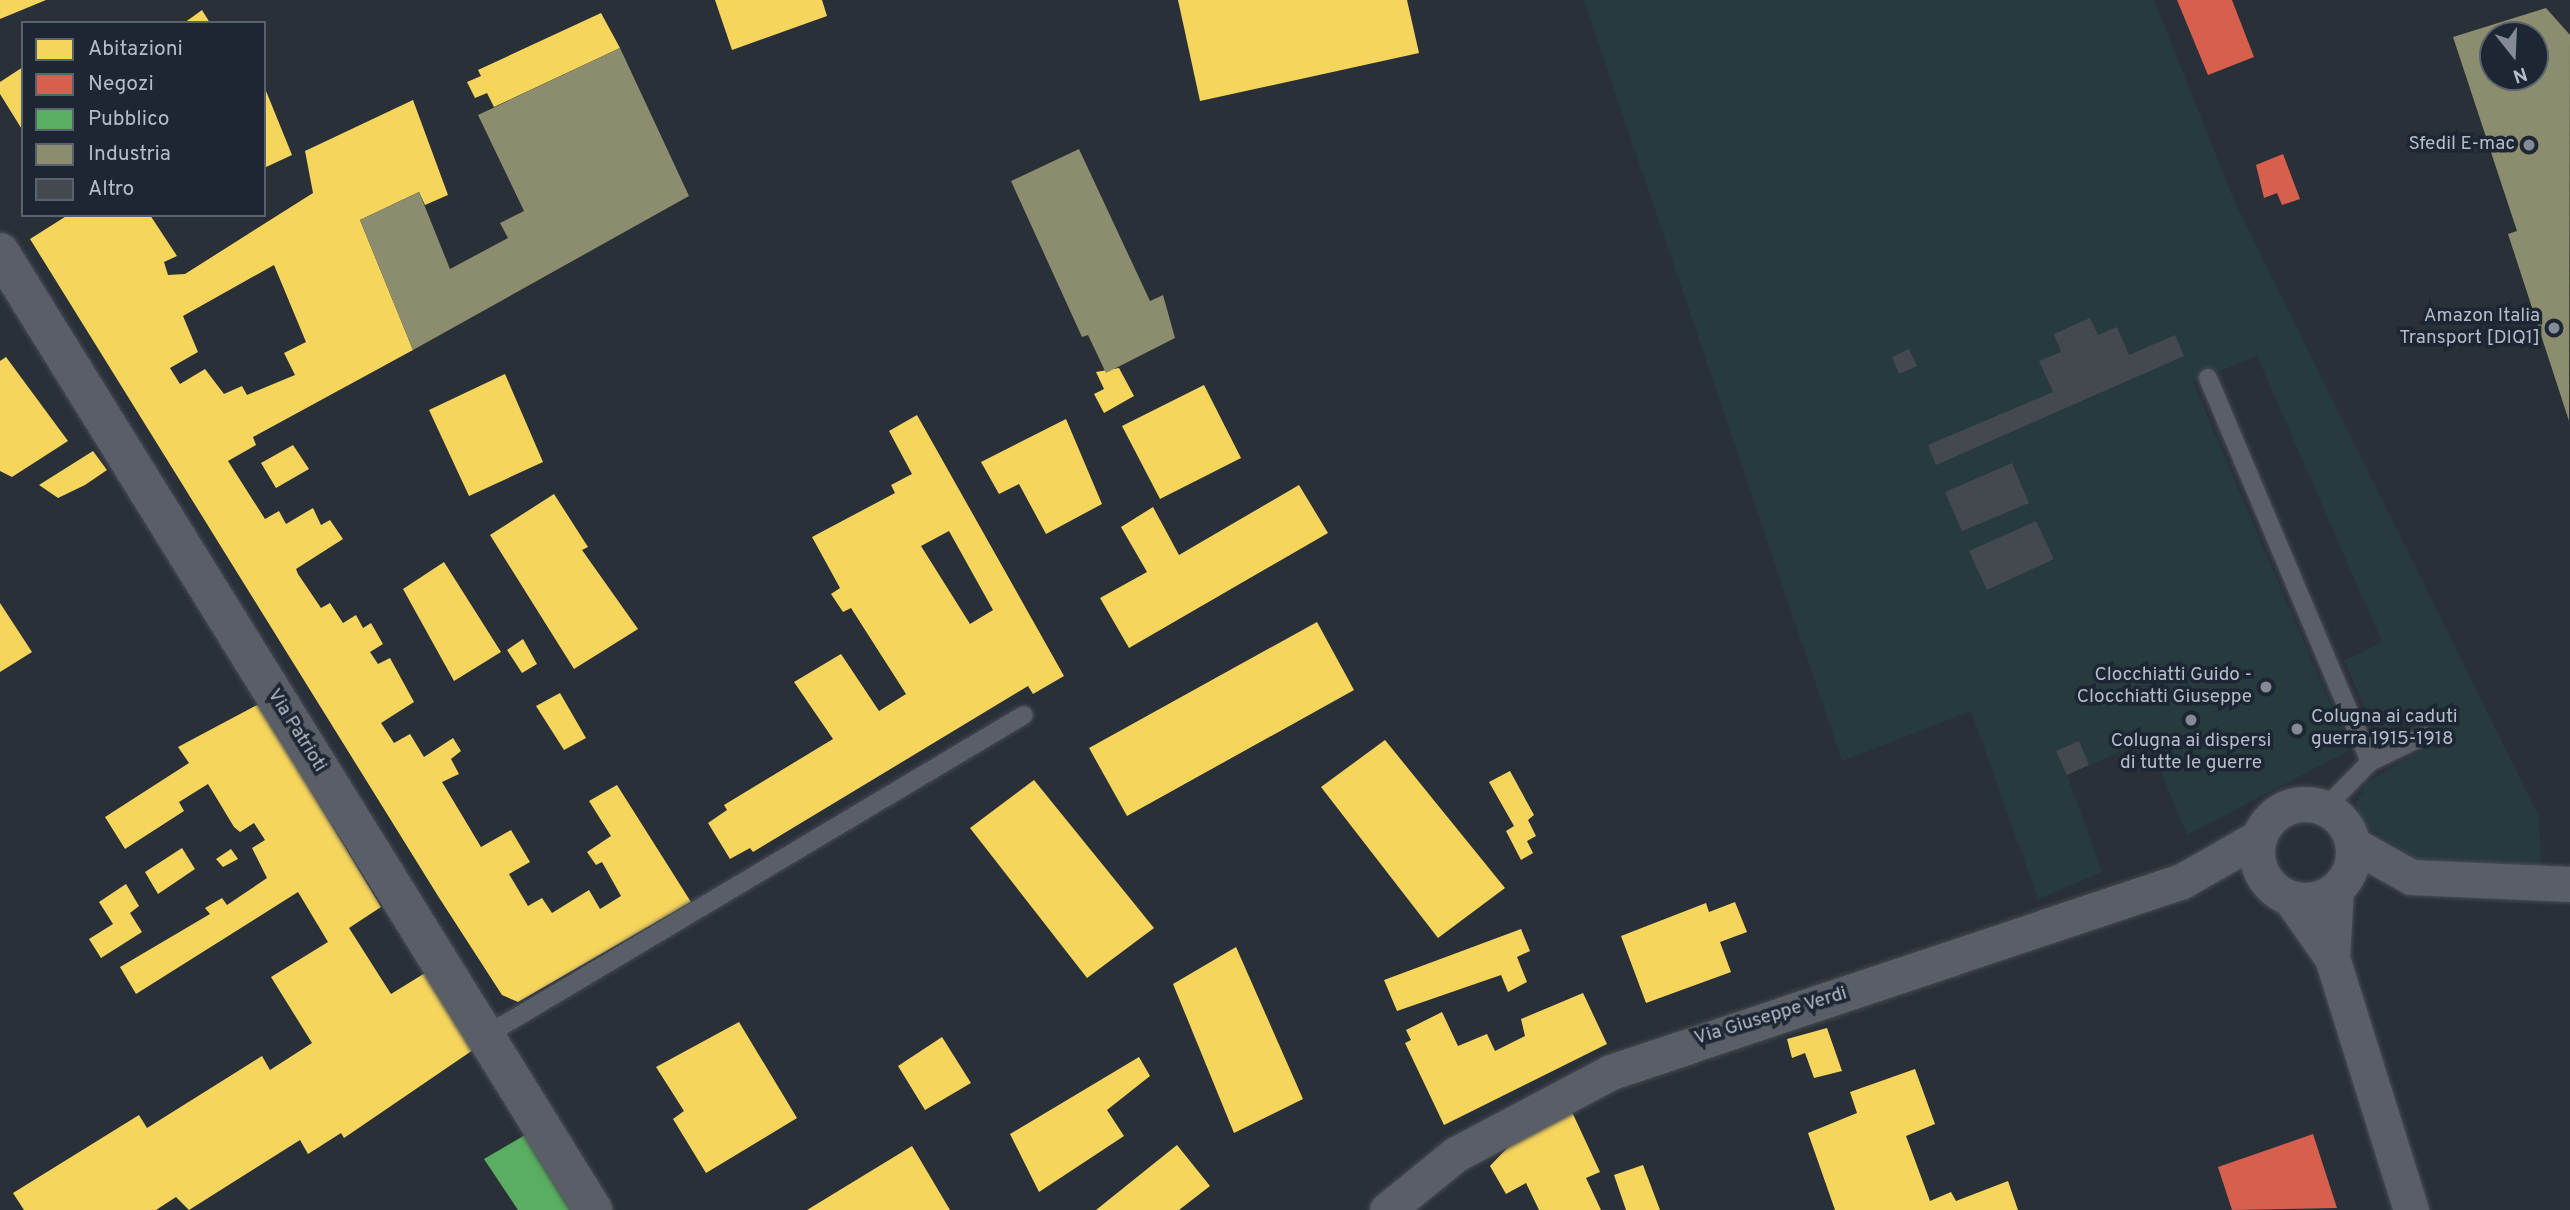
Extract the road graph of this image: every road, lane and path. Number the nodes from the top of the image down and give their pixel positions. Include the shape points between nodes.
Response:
1 (0, 252) edge
2 (2208, 379) dead end
3 (1024, 715) dead end
4 (2424, 736) dead end
5 (2370, 762) junction
6 (2325, 808) junction
7 (2259, 837) junction
8 (2354, 845) junction
9 (2182, 881) junction
10 (2570, 884) edge
11 (2278, 889) junction
12 (2336, 889) junction
13 (2332, 958) junction
14 (485, 1036) junction
15 (593, 1210) edge
16 (1387, 1210) edge
17 (2411, 1210) edge

1 - 14 street, Via Patrioti
2 - 5 lane
3 - 14 lane
4 - 5 lane
5 - 6 lane
6 - 7 street via 2287,807
6 - 8 street via 2344,823
7 - 9 street, Via Giuseppe Verdi
7 - 11 street
8 - 10 street via 2411,877
8 - 12 street via 2347,877
9 - 11 street, Via Giuseppe Verdi
9 - 16 street, Via Giuseppe Verdi via 1648,1056 1492,1132
11 - 12 street via 2314,899
11 - 13 street
12 - 13 street
13 - 17 street
14 - 15 street, Via Patrioti

